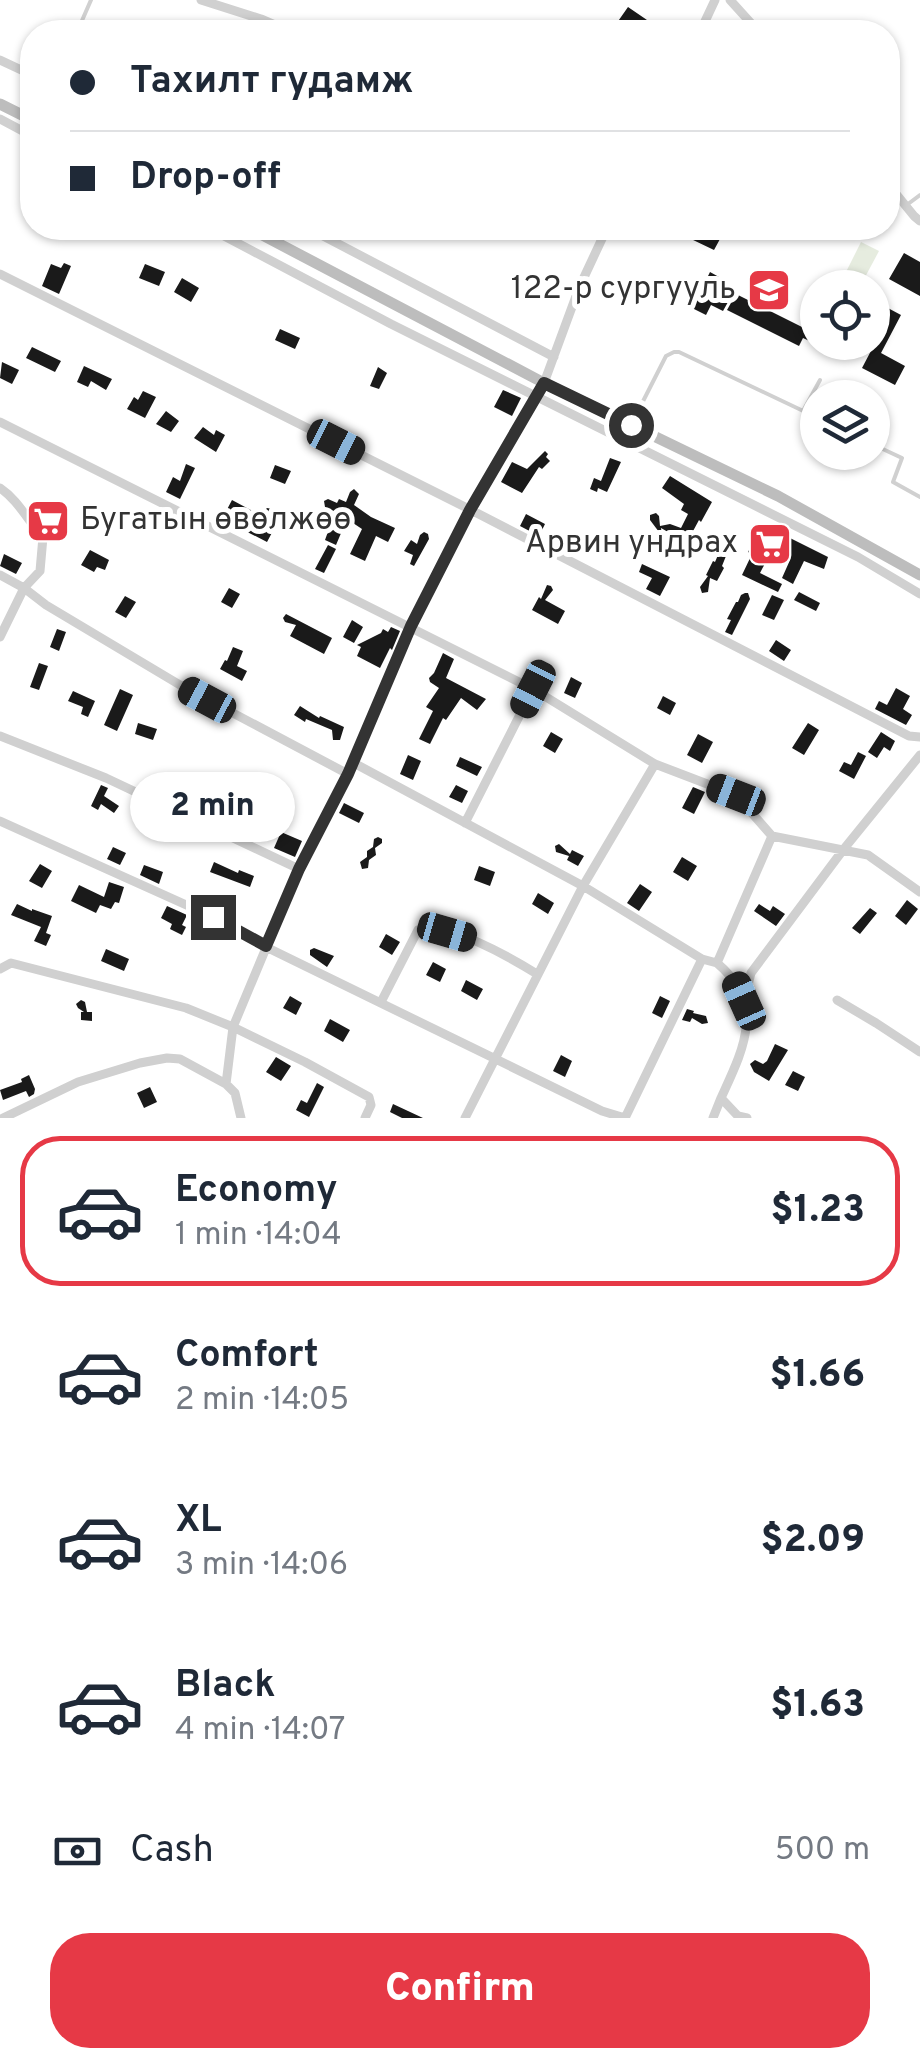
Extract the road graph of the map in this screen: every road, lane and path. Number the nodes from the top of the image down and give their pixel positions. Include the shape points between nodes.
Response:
1 (201, 0) edge
2 (730, 0) edge
3 (264, 20) edge
4 (748, 20) edge
5 (920, 195) edge
6 (900, 200) edge
7 (905, 206) junction
8 (920, 221) edge
9 (232, 240) edge
10 (272, 240) edge
11 (331, 240) edge
12 (601, 240) edge
13 (0, 274) edge
14 (554, 357) junction
15 (544, 383) junction
16 (536, 396) junction
17 (800, 410) edge
18 (0, 422) edge
19 (631, 425) junction
20 (890, 452) edge
21 (705, 460) junction
22 (698, 476) junction
23 (0, 488) edge
24 (778, 496) junction
25 (920, 497) edge
26 (470, 510) junction
27 (767, 511) junction
28 (0, 575) edge
29 (920, 575) edge
30 (24, 588) junction
31 (920, 594) edge
32 (411, 626) junction
33 (0, 636) edge
34 (533, 689) junction
35 (0, 736) edge
36 (920, 736) edge
37 (920, 756) edge
38 (352, 762) junction
39 (655, 764) junction
40 (348, 774) junction
41 (0, 821) edge
42 (465, 822) junction
43 (772, 836) junction
44 (843, 850) junction
45 (299, 869) junction
46 (583, 886) junction
47 (920, 892) edge
48 (266, 946) junction
49 (702, 959) junction
50 (717, 964) junction
51 (0, 969) edge
52 (537, 974) junction
53 (837, 1000) dead end
54 (744, 1001) junction
55 (381, 1002) junction
56 (234, 1027) junction
57 (920, 1052) edge
58 (496, 1058) junction
59 (226, 1084) junction
60 (721, 1098) junction
61 (741, 1117) edge
62 (3, 1118) edge
63 (241, 1118) edge
64 (365, 1118) edge
65 (465, 1118) edge
66 (625, 1118) edge
67 (713, 1118) edge

1 - 3 street
2 - 4 street
5 - 7 lane
6 - 7 street
7 - 8 street
9 - 16 street
10 - 15 main road
11 - 14 street
12 - 14 street
13 - 26 street
14 - 15 street
15 - 16 street
15 - 19 main road
16 - 22 street
16 - 26 street
17 - 19 lane via 674,352
18 - 32 street
19 - 21 main road
20 - 25 lane via 902,458 893,482
21 - 22 street
21 - 24 main road
22 - 27 street
23 - 30 street via 42,537 40,571
24 - 27 street
24 - 29 main road
26 - 32 street
26 - 36 street
27 - 31 street
28 - 30 street
30 - 33 street
30 - 40 street via 180,685
32 - 34 street
32 - 38 street
34 - 39 street
34 - 42 street
35 - 45 street
37 - 44 street
38 - 40 street
38 - 42 street
39 - 43 street via 736,795
39 - 46 street
40 - 45 street
41 - 48 street
42 - 46 street
43 - 44 street
43 - 50 street
44 - 47 street via 868,855
44 - 54 street via 751,973
45 - 48 street
46 - 49 street
46 - 52 street
48 - 55 street
48 - 56 street
49 - 50 street
49 - 66 street
50 - 54 street via 732,976
51 - 56 street via 11,963 186,1008
52 - 55 street via 503,952 427,926 418,930
52 - 58 street
53 - 57 street
54 - 60 street via 746,1044
55 - 58 street
56 - 59 street
56 - 64 street via 368,1097
58 - 65 street
58 - 66 street
59 - 62 street via 166,1058 74,1084
59 - 63 street
60 - 61 street
60 - 67 street

